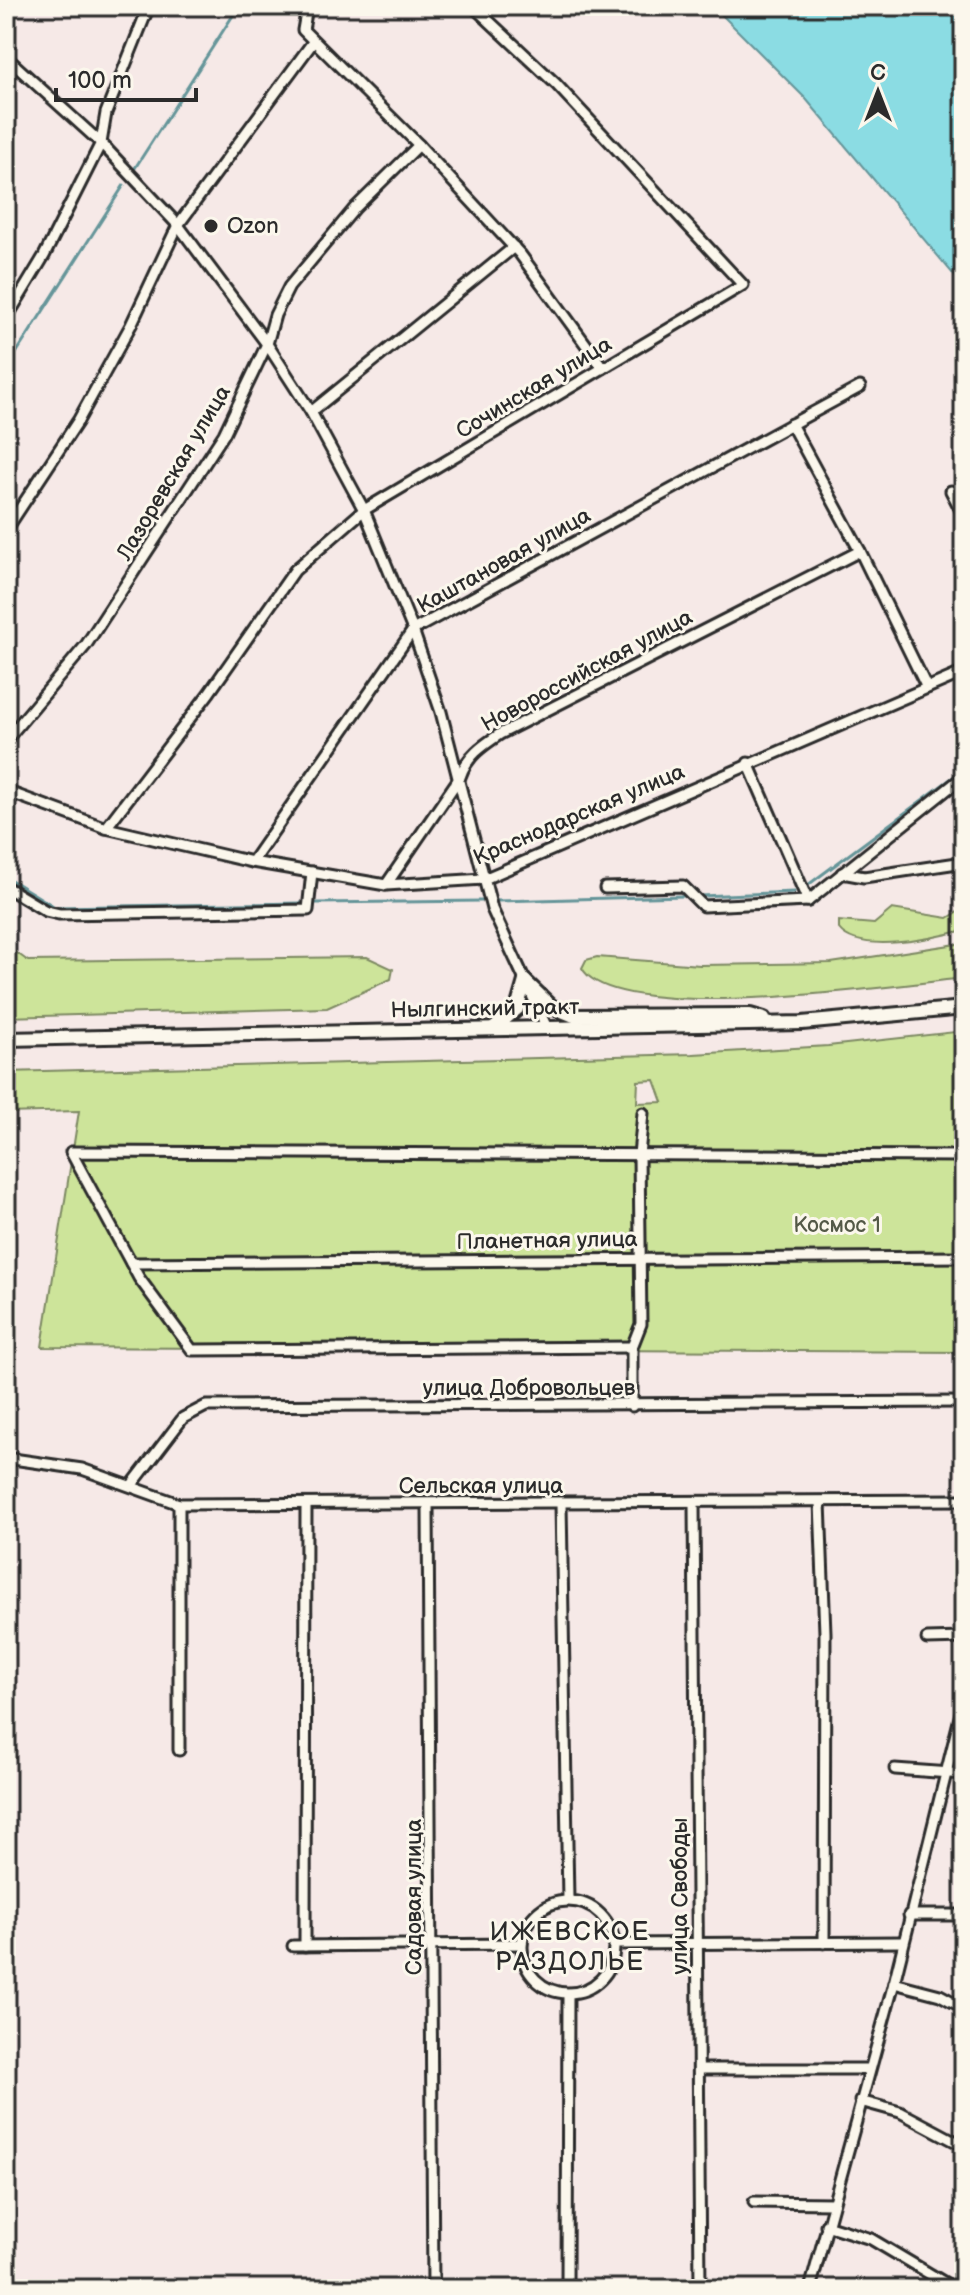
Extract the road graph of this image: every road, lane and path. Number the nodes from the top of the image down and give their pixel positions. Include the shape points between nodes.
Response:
1 (12, 6) edge
2 (149, 6) edge
3 (313, 6) edge
4 (473, 6) edge
5 (6, 21) edge
6 (313, 42) junction
7 (6, 57) edge
8 (101, 143) junction
9 (419, 145) junction
10 (178, 225) junction
11 (514, 247) junction
12 (6, 319) edge
13 (267, 344) junction
14 (603, 368) junction
15 (860, 387) dead end
16 (311, 412) junction
17 (791, 424) junction
18 (951, 491) dead end
19 (364, 510) junction
20 (964, 516) edge
21 (6, 530) edge
22 (860, 551) junction
23 (413, 630) junction
24 (964, 672) edge
25 (927, 688) junction
26 (6, 740) edge
27 (748, 763) junction
28 (964, 776) edge
29 (460, 777) junction
30 (6, 791) edge
31 (106, 828) junction
32 (252, 862) junction
33 (964, 862) edge
34 (312, 872) junction
35 (842, 873) junction
36 (484, 879) junction
37 (386, 885) junction
38 (6, 887) edge
39 (605, 888) dead end
40 (808, 901) junction
41 (525, 981) junction
42 (964, 1008) edge
43 (778, 1023) junction
44 (547, 1028) junction
45 (492, 1029) junction
46 (6, 1039) edge
47 (643, 1113) dead end
48 (639, 1155) junction
49 (964, 1156) edge
50 (964, 1257) edge
51 (641, 1258) junction
52 (131, 1263) junction
53 (632, 1347) junction
54 (964, 1402) edge
55 (632, 1406) junction
56 (6, 1458) edge
57 (131, 1486) junction
58 (964, 1500) edge
59 (820, 1502) junction
60 (694, 1503) junction
61 (179, 1504) junction
62 (306, 1504) junction
63 (428, 1504) junction
64 (561, 1504) junction
65 (964, 1638) edge
66 (927, 1639) dead end
67 (964, 1701) edge
68 (179, 1750) dead end
69 (895, 1769) dead end
70 (947, 1774) junction
71 (964, 1774) edge
72 (568, 1900) junction
73 (909, 1915) junction
74 (964, 1915) edge
75 (902, 1942) junction
76 (699, 1943) junction
77 (824, 1943) junction
78 (521, 1944) junction
79 (614, 1944) junction
80 (433, 1945) junction
81 (293, 1946) dead end
82 (305, 1946) junction
83 (894, 1983) junction
84 (568, 1994) junction
85 (964, 2008) edge
86 (699, 2069) junction
87 (869, 2069) junction
88 (860, 2101) junction
89 (964, 2146) edge
90 (754, 2202) dead end
91 (833, 2203) junction
92 (826, 2225) junction
93 (433, 2289) edge
94 (567, 2289) edge
95 (700, 2289) edge
96 (810, 2289) edge
97 (955, 2289) edge

1 - 5 street
2 - 8 street via 106,113
3 - 6 street via 303,30
4 - 14 street, Сочинская улица via 556,84 743,285
6 - 9 street
6 - 10 street
7 - 8 street
8 - 10 street
8 - 12 street
9 - 11 street
9 - 13 street, Лазоревская улица via 302,269 275,315
10 - 13 street
10 - 21 street via 78,421
11 - 14 street
11 - 16 street
13 - 16 street
13 - 26 street, Лазоревская улица via 224,434 137,571 86,645
14 - 19 street, Сочинская улица
15 - 17 street, Каштановая улица
16 - 19 street
17 - 22 street
17 - 23 street, Каштановая улица
18 - 20 street
19 - 23 street
19 - 31 street, Сочинская улица via 295,570
22 - 25 street
22 - 29 street, Новороссийская улица via 500,734 465,762
23 - 29 street
23 - 32 street, Каштановая улица
24 - 25 street, Краснодарская улица
25 - 27 street, Краснодарская улица
27 - 36 street, Краснодарская улица
27 - 40 street
28 - 35 street
29 - 36 street
29 - 37 street, Новороссийская улица
30 - 31 street, Краснодарская улица
31 - 32 street, Краснодарская улица
32 - 34 street, Краснодарская улица
33 - 35 street via 864,877
34 - 37 street, Краснодарская улица
34 - 38 street via 308,910 59,914
35 - 40 street
36 - 37 street, Краснодарская улица
36 - 41 street
39 - 40 street via 683,886 703,906
41 - 43 main road via 552,1007 574,1016 750,1015
41 - 44 street
41 - 45 main road via 517,1009
42 - 43 main road, Нылгинский тракт
43 - 44 main road, Нылгинский тракт
44 - 45 main road, Нылгинский тракт
45 - 46 main road, Нылгинский тракт
47 - 48 street
48 - 49 street
48 - 51 street
48 - 52 street via 71,1152
50 - 51 street, Планетная улица
51 - 52 street, Планетная улица
51 - 53 street via 641,1324
52 - 53 street via 192,1350
53 - 55 street
54 - 55 street, улица Добровольцев
55 - 57 street, улица Добровольцев via 206,1406 183,1418
56 - 57 street, Сельская улица via 82,1469
57 - 61 street, Сельская улица
58 - 59 street, Сельская улица
59 - 60 street, Сельская улица
59 - 77 street
60 - 64 street, Сельская улица
60 - 76 street, улица Свободы
61 - 62 street, Сельская улица
61 - 68 street
62 - 63 street, Сельская улица
62 - 82 street
63 - 64 street, Сельская улица
63 - 80 street, Садовая улица
64 - 72 street
65 - 66 street
67 - 70 street
69 - 70 street
70 - 71 street
70 - 73 street
72 - 78 street via 541,1909
72 - 79 street via 604,1918
73 - 74 street
73 - 75 street
75 - 77 street
75 - 83 street
76 - 77 street
76 - 79 street
76 - 86 street, улица Свободы
78 - 80 street
78 - 84 street via 529,1973 539,1984
79 - 84 street via 613,1959 596,1984
80 - 82 street
80 - 93 street, Садовая улица
81 - 82 street
83 - 85 street via 940,1995
83 - 87 street
84 - 94 street
86 - 87 street
86 - 95 street, улица Свободы
87 - 88 street
88 - 89 street via 900,2112
88 - 91 street
90 - 91 street
91 - 92 street
92 - 96 street
92 - 97 street via 871,2239

